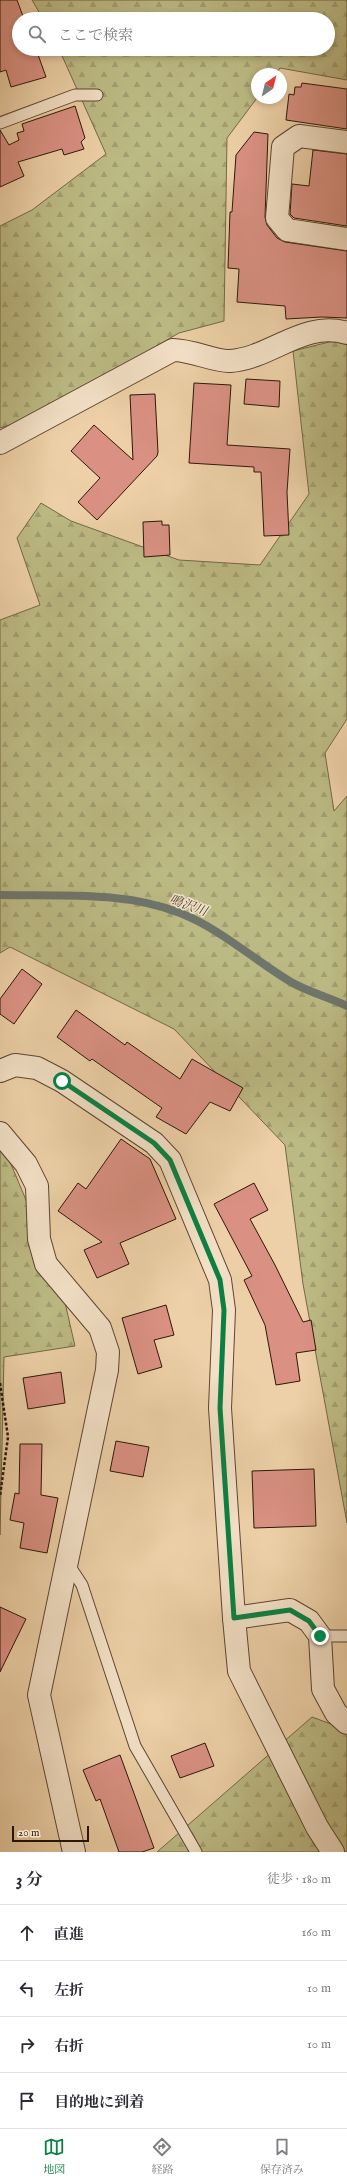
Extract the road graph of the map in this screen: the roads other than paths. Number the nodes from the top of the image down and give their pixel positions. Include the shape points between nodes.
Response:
1 (97, 95) dead end
2 (0, 122) edge
3 (347, 142) edge
4 (347, 239) edge
5 (347, 333) edge
6 (0, 443) edge
7 (0, 1071) edge
8 (0, 1133) edge
9 (67, 1562) junction
10 (234, 1618) junction
11 (320, 1636) junction
12 (347, 1636) edge
13 (347, 1723) edge
14 (74, 1852) edge
15 (196, 1852) edge
16 (333, 1852) edge

1 - 2 lane via 75,95
3 - 4 street via 300,136 283,147 277,218 287,230
5 - 6 street via 337,330 315,330 257,354 229,361 184,350 173,350
7 - 10 street via 15,1065 43,1071 154,1143 170,1160 220,1280 224,1310 220,1408
8 - 9 street via 26,1164 37,1186 39,1239 46,1264 100,1328 108,1352 107,1370
9 - 14 street via 39,1695
9 - 15 lane via 82,1585 135,1746
10 - 11 street via 290,1610 309,1621
10 - 16 street via 239,1671 317,1827
11 - 12 lane
11 - 13 street via 323,1689 336,1713

